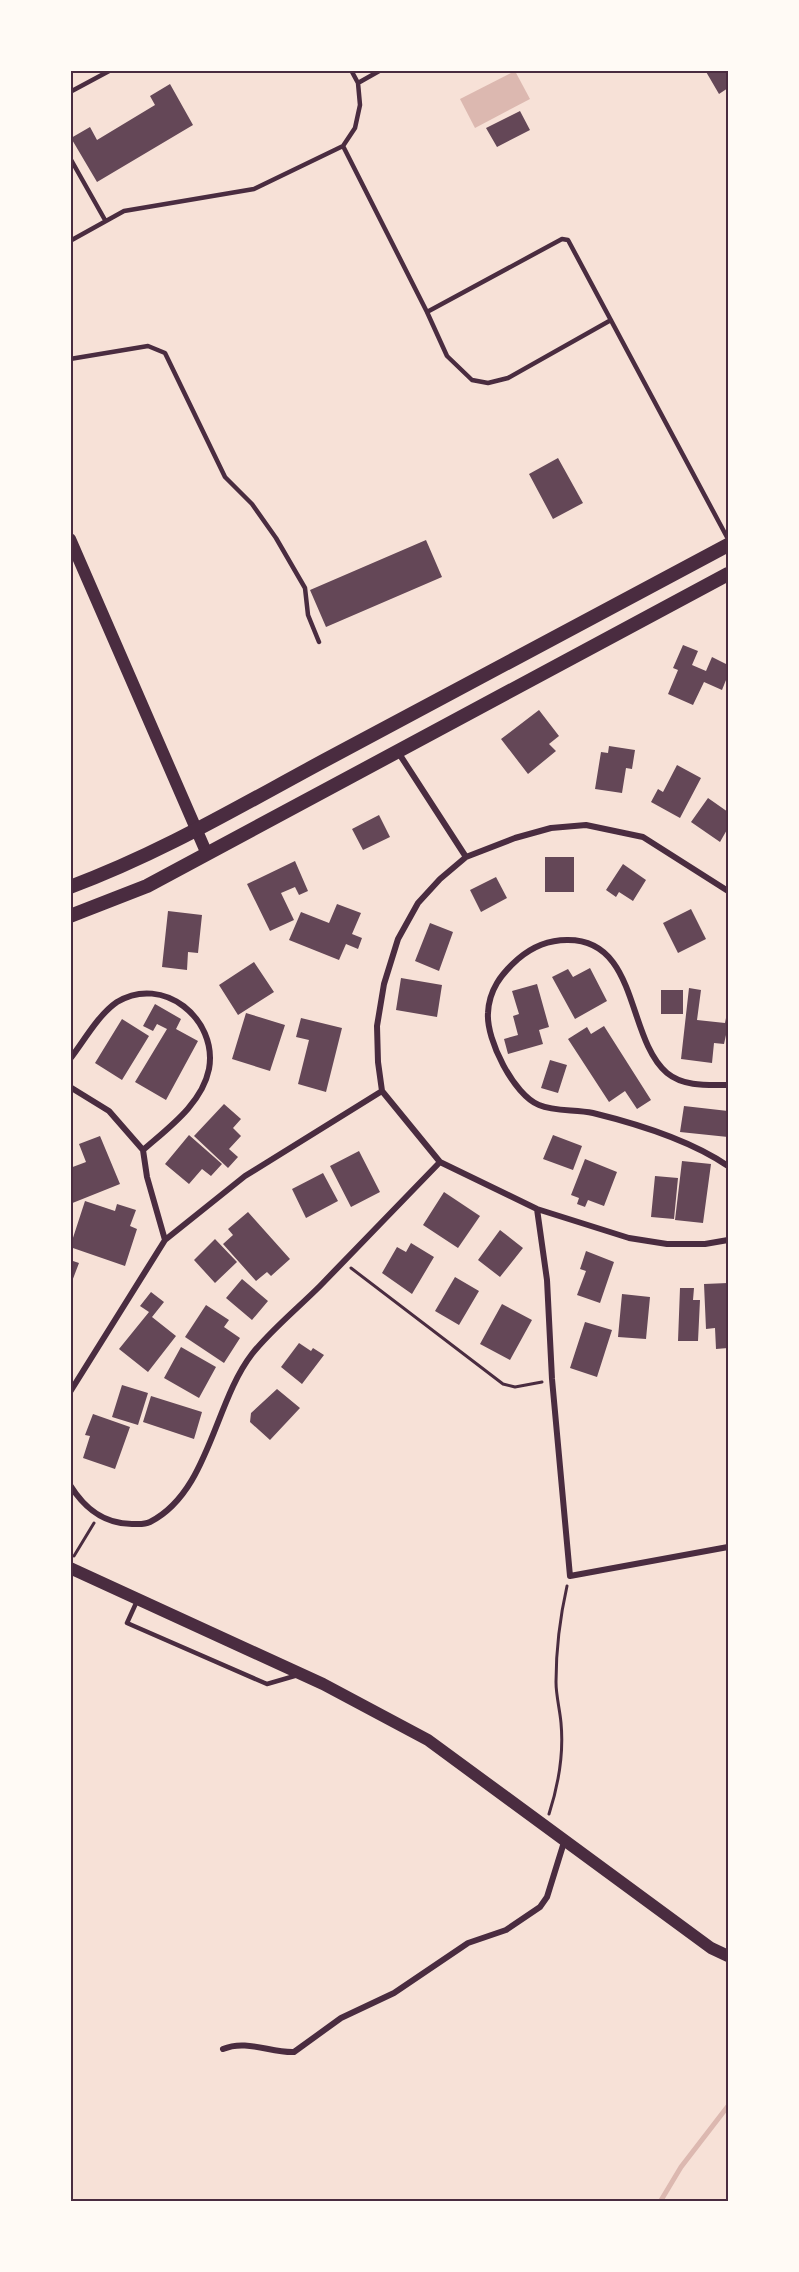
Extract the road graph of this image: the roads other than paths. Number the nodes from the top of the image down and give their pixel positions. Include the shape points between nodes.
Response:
1 (111, 70) edge
2 (351, 70) edge
3 (381, 70) edge
4 (358, 83) junction
5 (70, 92) edge
6 (343, 147) junction
7 (70, 158) edge
8 (105, 220) junction
9 (70, 241) edge
10 (427, 312) junction
11 (611, 320) junction
12 (70, 359) edge
13 (70, 539) edge
14 (729, 539) edge
15 (729, 545) edge
16 (729, 574) edge
17 (319, 642) dead end
18 (398, 752) junction
19 (198, 832) junction
20 (207, 854) junction
21 (466, 857) junction
22 (70, 887) edge
23 (729, 891) edge
24 (70, 916) edge
25 (70, 1059) edge
26 (729, 1085) edge
27 (70, 1087) edge
28 (382, 1091) junction
29 (143, 1150) junction
30 (440, 1162) junction
31 (729, 1166) edge
32 (537, 1209) junction
33 (165, 1240) junction
34 (729, 1240) edge
35 (70, 1392) edge
36 (70, 1485) edge
37 (729, 1547) edge
38 (70, 1568) edge
39 (137, 1601) junction
40 (301, 1674) junction
41 (565, 1838) junction
42 (729, 1956) edge
43 (223, 2049) dead end

1 - 5 lane
2 - 4 lane
3 - 4 lane
4 - 6 lane via 359,117
6 - 8 lane via 254,189 124,211
6 - 10 lane
7 - 8 lane
8 - 9 lane
10 - 11 lane via 447,356 457,368 472,380 488,383 508,378
10 - 11 lane via 562,239 572,245
11 - 14 lane
12 - 17 lane via 135,347 157,348 165,353 225,477 252,504 305,588 308,615
13 - 19 main road
15 - 19 main road
16 - 18 main road
18 - 20 main road
18 - 21 street
19 - 20 main road
19 - 22 main road via 129,865
20 - 24 main road via 147,886
21 - 23 street via 551,828 586,825 643,837
21 - 28 street via 418,903 398,939 384,984 377,1026
25 - 29 street via 118,1002 157,994 186,1005 195,1016 209,1044 209,1071 190,1108
26 - 31 street via 690,1083 668,1073 651,1054 633,1000 614,962 597,947 576,940 538,945 504,971 493,989 487,1014 495,1044 506,1071 522,1094 540,1105 592,1113 690,1145
27 - 29 street via 109,1111
28 - 30 street
28 - 33 street via 245,1176
29 - 33 street
30 - 32 street
30 - 36 street via 252,1355 201,1463 177,1500 160,1516 147,1524 118,1524 98,1516
32 - 34 street via 629,1238 667,1244
32 - 37 street via 547,1280 570,1576
33 - 35 street
38 - 39 main road
39 - 40 main road
39 - 40 lane via 127,1623 138,1628 267,1684
40 - 41 main road via 428,1740
41 - 42 main road via 711,1948
41 - 43 street via 547,1897 540,1907 506,1930 468,1943 394,1993 341,2018 294,2052 246,2046

